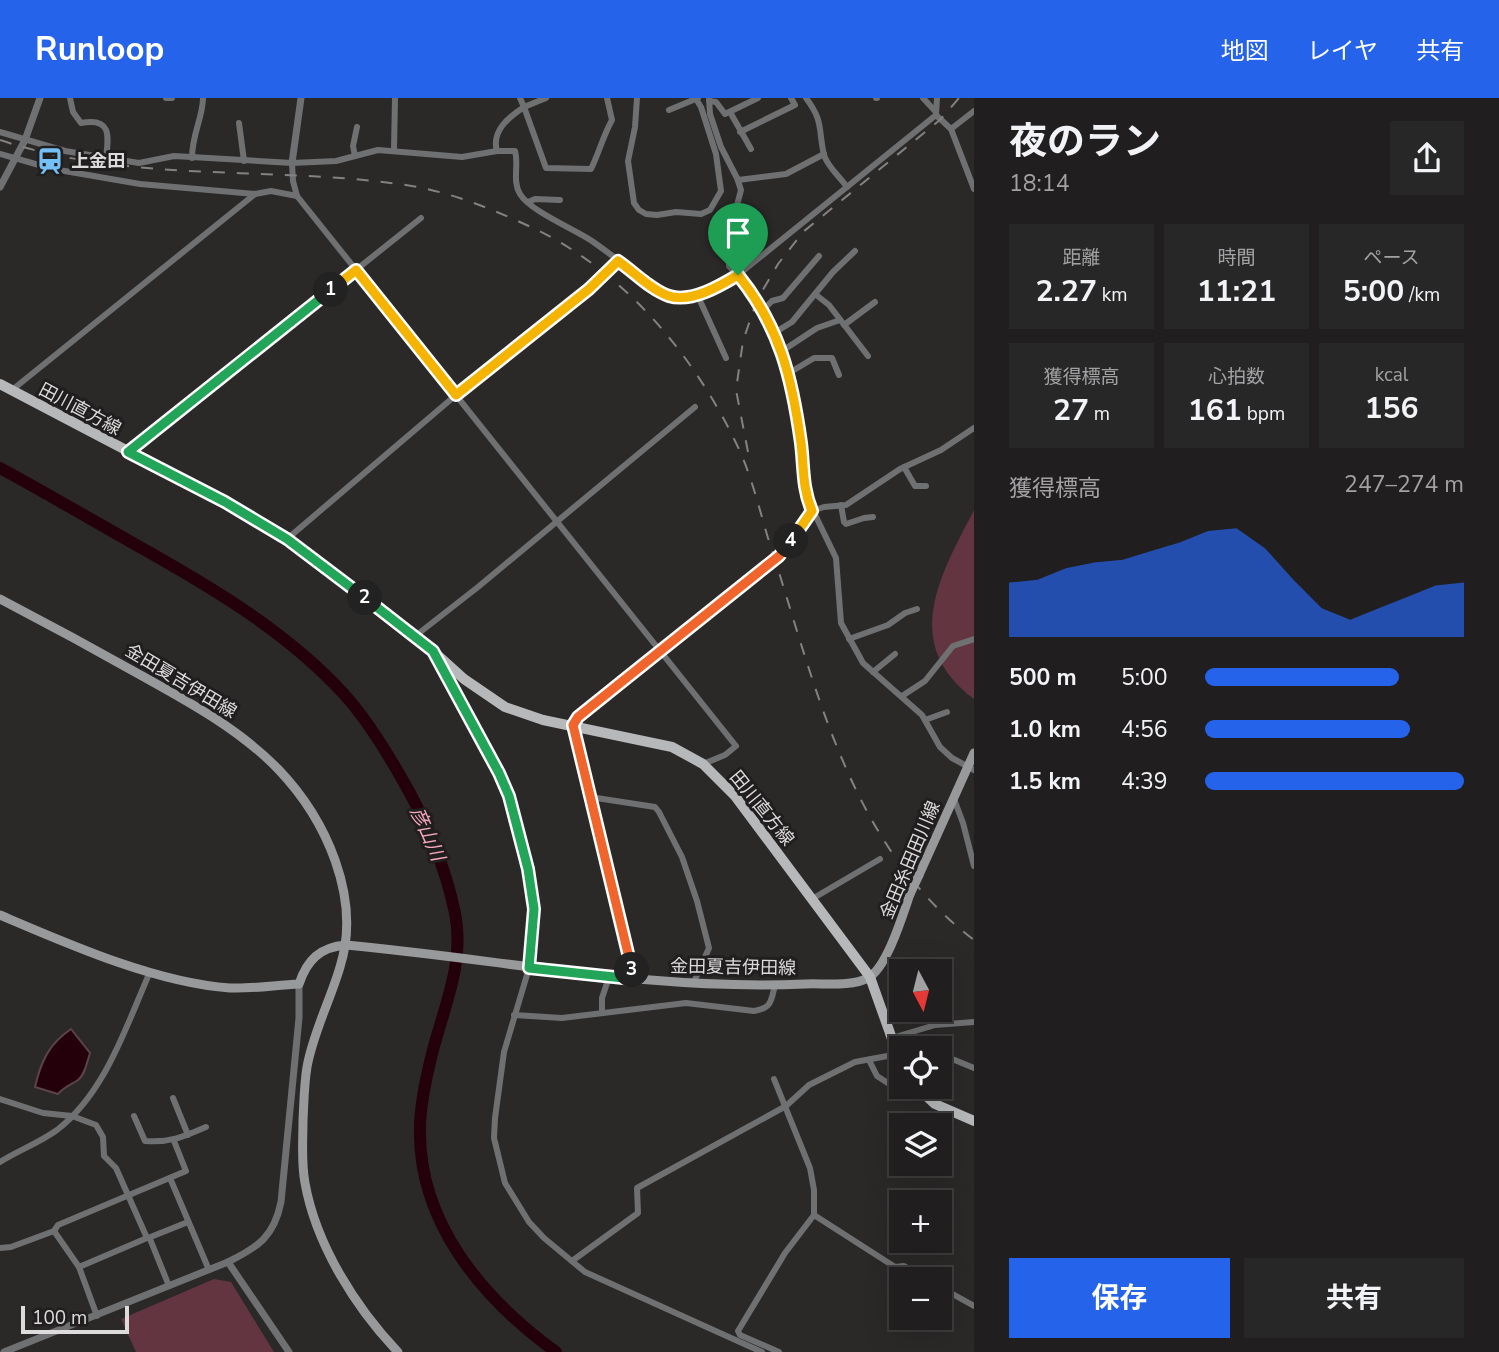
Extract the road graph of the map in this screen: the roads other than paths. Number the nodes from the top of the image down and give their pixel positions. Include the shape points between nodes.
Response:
1 (40, 98) edge
2 (70, 98) edge
3 (166, 98) edge
4 (172, 98) edge
5 (203, 98) edge
6 (301, 98) edge
7 (395, 98) edge
8 (520, 98) edge
9 (546, 98) edge
10 (607, 98) edge
11 (637, 98) edge
12 (697, 98) edge
13 (758, 98) edge
14 (791, 98) edge
15 (806, 98) edge
16 (923, 98) edge
17 (937, 98) edge
18 (709, 99) edge
19 (524, 107) junction
20 (669, 110) dead end
21 (974, 111) edge
22 (730, 112) junction
23 (935, 113) junction
24 (239, 123) dead end
25 (357, 127) dead end
26 (951, 129) junction
27 (0, 132) edge
28 (740, 132) junction
29 (25, 140) junction
30 (751, 149) dead end
31 (394, 150) junction
32 (497, 150) junction
33 (0, 154) edge
34 (824, 154) junction
35 (355, 156) junction
36 (16, 158) junction
37 (106, 158) junction
38 (192, 158) junction
39 (244, 161) junction
40 (292, 163) junction
41 (738, 180) junction
42 (0, 187) edge
43 (847, 187) junction
44 (974, 189) edge
45 (255, 194) junction
46 (297, 196) junction
47 (560, 200) dead end
48 (528, 202) junction
49 (421, 218) dead end
50 (855, 251) dead end
51 (819, 256) dead end
52 (618, 261) junction
53 (356, 270) junction
54 (738, 275) junction
55 (697, 294) junction
56 (815, 295) junction
57 (875, 302) dead end
58 (763, 310) junction
59 (842, 322) junction
60 (774, 333) junction
61 (782, 351) junction
62 (868, 356) dead end
63 (726, 358) dead end
64 (789, 373) junction
65 (839, 375) dead end
66 (0, 384) edge
67 (12, 390) junction
68 (456, 395) junction
69 (695, 407) dead end
70 (974, 428) edge
71 (128, 452) junction
72 (904, 467) junction
73 (926, 486) dead end
74 (841, 505) junction
75 (812, 511) junction
76 (873, 517) dead end
77 (555, 522) junction
78 (287, 539) junction
79 (0, 598) edge
80 (917, 609) dead end
81 (414, 636) junction
82 (849, 639) junction
83 (974, 639) edge
84 (660, 650) junction
85 (433, 651) junction
86 (895, 654) dead end
87 (873, 672) junction
88 (901, 696) junction
89 (947, 712) dead end
90 (925, 720) junction
91 (573, 725) junction
92 (974, 753) edge
93 (703, 764) junction
94 (971, 769) edge
95 (590, 797) junction
96 (954, 799) junction
97 (974, 822) edge
98 (964, 825) junction
99 (880, 859) dead end
100 (974, 866) edge
101 (812, 899) junction
102 (0, 915) edge
103 (350, 945) junction
104 (525, 967) junction
105 (150, 972) junction
106 (609, 977) junction
107 (870, 977) junction
108 (633, 979) junction
109 (299, 984) junction
110 (693, 984) junction
111 (775, 985) junction
112 (602, 1013) junction
113 (514, 1015) junction
114 (974, 1022) edge
115 (891, 1036) edge
116 (899, 1036) edge
117 (889, 1059) edge
118 (869, 1060) junction
119 (952, 1060) edge
120 (974, 1069) edge
121 (774, 1079) dead end
122 (889, 1084) edge
123 (173, 1098) dead end
124 (929, 1099) edge
125 (0, 1100) edge
126 (786, 1106) junction
127 (72, 1116) junction
128 (134, 1116) dead end
129 (974, 1121) edge
130 (206, 1127) dead end
131 (188, 1135) junction
132 (174, 1141) junction
133 (0, 1162) edge
134 (170, 1178) junction
135 (128, 1196) junction
136 (814, 1215) junction
137 (188, 1222) junction
138 (54, 1231) junction
139 (148, 1238) junction
140 (0, 1248) edge
141 (572, 1261) junction
142 (228, 1262) junction
143 (79, 1267) junction
144 (895, 1267) edge
145 (209, 1270) junction
146 (169, 1286) junction
147 (952, 1294) edge
148 (974, 1306) edge
149 (97, 1316) junction
150 (4, 1352) edge
151 (289, 1352) edge
152 (398, 1352) edge
153 (762, 1352) edge
154 (779, 1352) edge

1 - 29 street
2 - 37 street via 81,123 103,124 107,130
3 - 4 street
5 - 38 street
6 - 40 street
7 - 31 street
8 - 19 street
9 - 19 street
10 - 19 street via 612,120 591,169 546,168
11 - 12 street via 628,161 634,203 646,214 657,215 701,214 710,210 721,191 716,154
12 - 20 street
13 - 22 street
14 - 28 street via 795,105
15 - 34 street via 821,124
16 - 23 street
17 - 23 street
18 - 22 street via 725,114
18 - 41 street via 717,136
19 - 32 street via 497,134
21 - 26 street
22 - 28 street
23 - 26 street
23 - 43 street
24 - 39 street
25 - 35 street
26 - 44 street
27 - 29 street
28 - 30 street
29 - 36 street
29 - 37 street
31 - 32 street via 462,157
31 - 35 street
32 - 48 street via 515,151 519,193
33 - 36 street
34 - 41 street via 786,174
34 - 43 street
35 - 40 street
36 - 42 street
36 - 45 street via 140,184
37 - 38 street via 139,163 174,156
38 - 39 street
39 - 40 street
40 - 46 street
41 - 54 street via 740,197 729,236 729,267
43 - 54 street
45 - 46 street via 271,191
45 - 67 street
46 - 53 street
47 - 48 street
48 - 52 street
49 - 53 street
50 - 56 street
51 - 58 street via 783,298
52 - 55 street via 673,298
52 - 68 street
53 - 68 street
53 - 71 street
54 - 55 street
54 - 58 street
55 - 63 street
56 - 59 street
56 - 60 street via 792,322
57 - 59 street
58 - 60 street
59 - 61 street via 817,328
59 - 62 street
60 - 61 street
61 - 64 street
64 - 65 street via 814,358 832,358
64 - 75 street via 804,492
66 - 67 main road, 田川直方線
67 - 71 main road, 田川直方線
68 - 77 street
68 - 78 street
69 - 77 street
70 - 72 street
71 - 78 main road, 田川直方線
72 - 73 street via 915,486
72 - 74 street
74 - 75 street
74 - 76 street via 846,524
75 - 82 street via 836,558 840,615
75 - 84 street via 779,556
77 - 81 street
77 - 84 street
78 - 81 main road, 田川直方線
79 - 103 main road, 金田夏吉伊田線 via 195,705 278,769 308,805 329,843 344,898
80 - 82 street
81 - 85 main road, 田川直方線
82 - 87 street
83 - 88 street via 953,646 925,681
84 - 91 street
84 - 93 street via 736,746
85 - 91 main road, 田川直方線 via 505,707
85 - 104 street via 509,796 523,844 534,909
86 - 87 street
87 - 88 street
88 - 90 street
89 - 90 street
90 - 94 street via 940,747
91 - 93 main road, 田川直方線 via 672,747
91 - 95 street
92 - 94 main road, 金田糸田田川線
93 - 101 main road, 田川直方線 via 735,796
94 - 96 main road, 金田糸田田川線
95 - 108 street
95 - 110 street via 654,807 659,812 682,857 709,948
96 - 98 street
96 - 107 main road, 金田糸田田川線, bridge via 888,953
97 - 98 street
98 - 100 street
99 - 101 street
101 - 107 main road, 田川直方線
102 - 105 main road
103 - 104 main road, 金田夏吉伊田線
103 - 109 main road, 金田夏吉伊田線 via 333,946 311,959
103 - 152 main road, 金田夏吉伊田線 via 306,1074 302,1163 319,1228 338,1271 367,1317
104 - 106 main road, 金田夏吉伊田線
104 - 113 street
105 - 109 main road via 229,988
105 - 127 street via 107,1068
106 - 108 main road, 金田夏吉伊田線
106 - 112 street
107 - 111 main road, 金田夏吉伊田線 via 857,982
107 - 115 main road, 田川直方線
108 - 110 main road, 金田夏吉伊田線
109 - 142 street via 278,1217 253,1250
110 - 111 main road, 金田夏吉伊田線
111 - 112 street via 770,1004 754,1011 687,1003
112 - 113 street via 562,1018
113 - 141 street via 495,1118 498,1159 505,1184 529,1222
114 - 116 street via 935,1025
117 - 118 street
118 - 122 street via 877,1076
118 - 126 street via 855,1062 809,1085
119 - 120 street
121 - 126 street
123 - 131 street
124 - 129 main road
125 - 127 street
126 - 136 street via 810,1168
126 - 141 street via 637,1188 638,1213
127 - 133 street
127 - 135 street via 101,1130 104,1156 116,1168
128 - 132 street via 145,1141
130 - 131 street
131 - 132 street
132 - 134 street via 186,1171
134 - 135 street
134 - 137 street
135 - 138 street via 58,1225
135 - 139 street
136 - 144 street
136 - 154 street via 738,1331
137 - 139 street
137 - 145 street
138 - 140 street
138 - 143 street
139 - 143 street
139 - 146 street
141 - 153 street via 585,1272
142 - 145 street
142 - 151 street
143 - 149 street
145 - 146 street
146 - 149 street
147 - 148 street
149 - 150 street

